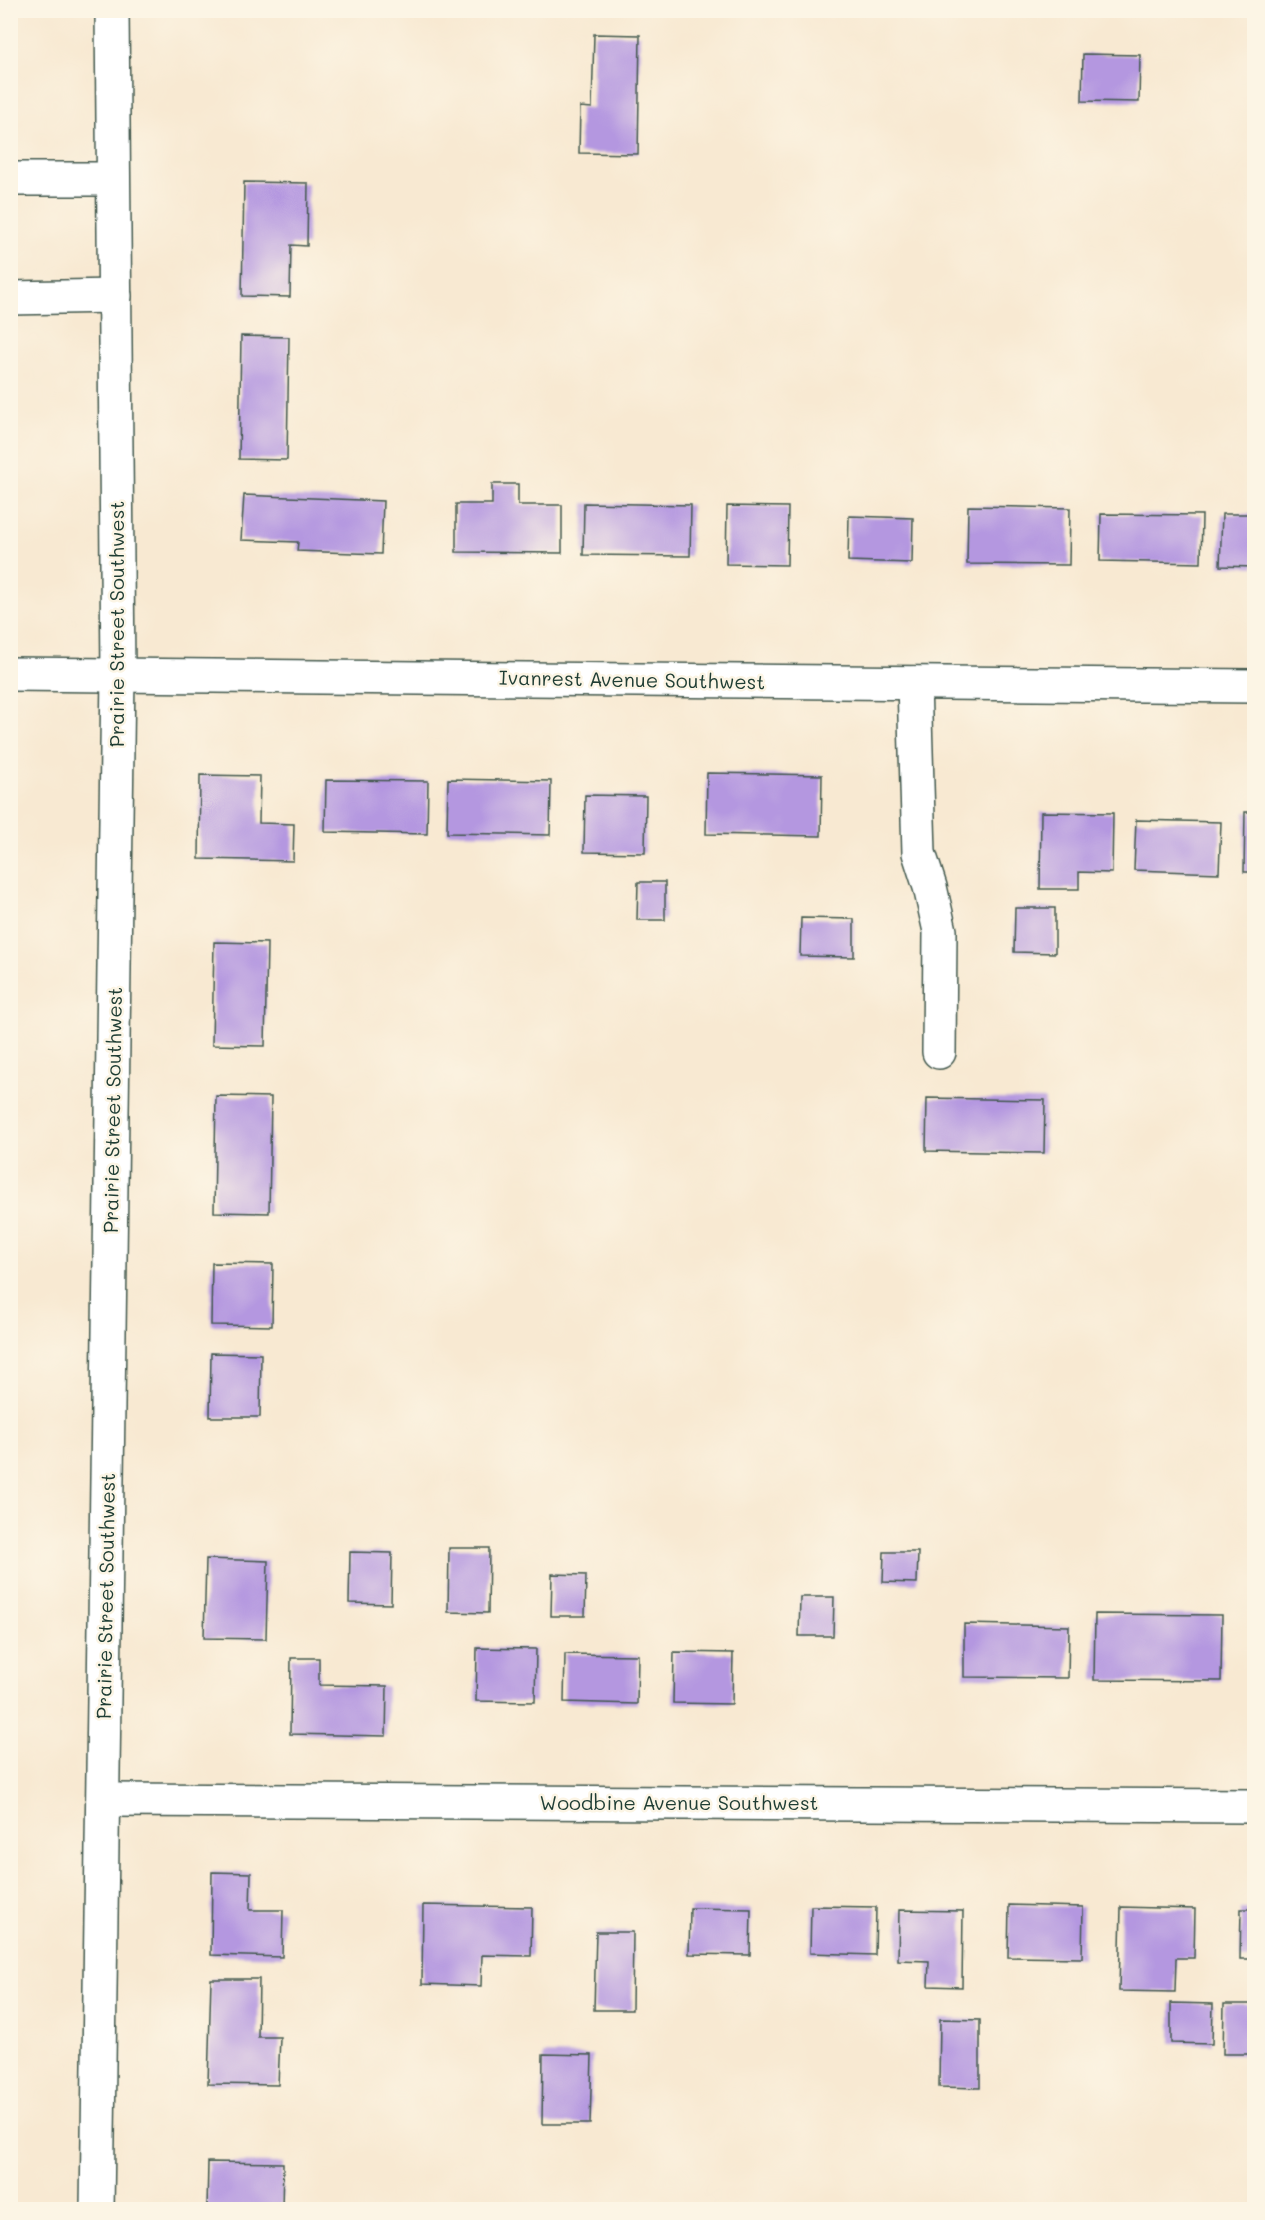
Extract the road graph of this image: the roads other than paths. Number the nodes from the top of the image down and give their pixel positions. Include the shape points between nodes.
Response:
1 (112, 10) edge
2 (10, 179) edge
3 (112, 179) junction
4 (115, 296) junction
5 (10, 297) edge
6 (10, 674) edge
7 (118, 674) junction
8 (914, 683) junction
9 (1254, 686) edge
10 (939, 1052) dead end
11 (104, 1800) junction
12 (1254, 1806) edge
13 (97, 2210) edge

1 - 3 street, Prairie Street Southwest
2 - 3 street
3 - 4 street, Prairie Street Southwest
4 - 5 street
4 - 7 street, Prairie Street Southwest
6 - 7 street, Ivanrest Avenue Southwest
7 - 8 street, Ivanrest Avenue Southwest
7 - 11 street, Prairie Street Southwest
8 - 9 street, Ivanrest Avenue Southwest
8 - 10 street via 919,853 940,931
11 - 12 street, Woodbine Avenue Southwest
11 - 13 street, Prairie Street Southwest

